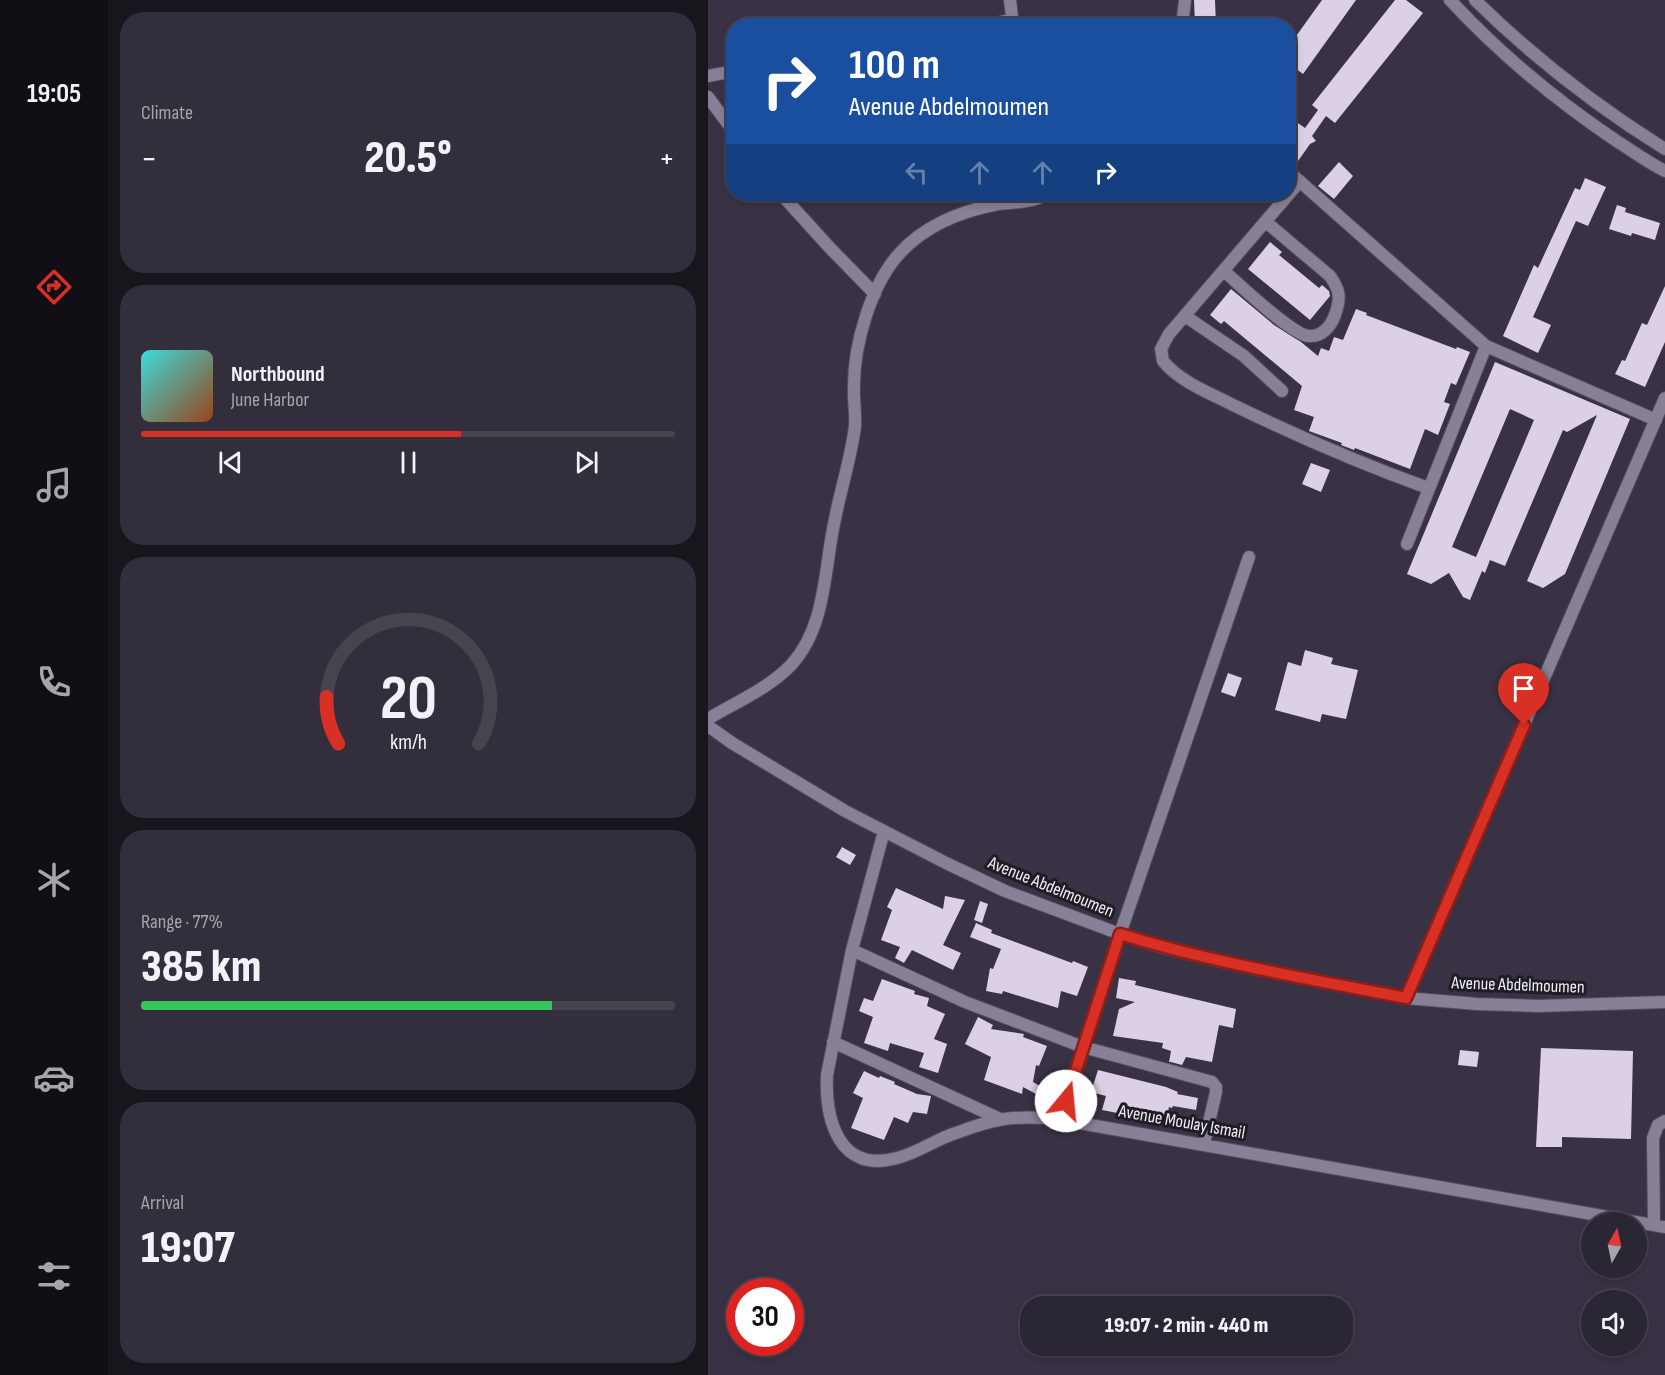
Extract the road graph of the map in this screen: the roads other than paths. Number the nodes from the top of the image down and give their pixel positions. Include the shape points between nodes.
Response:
1 (1010, 0) edge
2 (1185, 0) edge
3 (1450, 0) edge
4 (1475, 0) edge
5 (1012, 18) edge
6 (1183, 18) edge
7 (726, 73) edge
8 (708, 76) edge
9 (708, 97) edge
10 (726, 121) edge
11 (1665, 150) edge
12 (1665, 171) edge
13 (1296, 178) edge
14 (1300, 181) junction
15 (1296, 186) edge
16 (787, 201) edge
17 (1021, 201) edge
18 (1283, 201) edge
19 (1266, 222) junction
20 (1224, 272) junction
21 (875, 294) junction
22 (1185, 316) junction
23 (1486, 346) junction
24 (1282, 391) dead end
25 (1665, 398) edge
26 (1656, 420) junction
27 (1428, 488) junction
28 (1407, 544) dead end
29 (1249, 557) dead end
30 (708, 719) edge
31 (708, 726) edge
32 (884, 831) junction
33 (1120, 934) junction
34 (852, 950) junction
35 (1406, 998) junction
36 (1665, 1002) edge
37 (833, 1042) junction
38 (1083, 1047) junction
39 (1000, 1119) junction
40 (1061, 1119) junction
41 (1665, 1121) edge
42 (1204, 1144) junction
43 (1660, 1226) edge

1 - 5 street
2 - 6 street
3 - 12 street via 1548,92
4 - 11 street via 1531,53
7 - 8 street
9 - 10 street
13 - 14 street
14 - 15 street
14 - 23 street
16 - 21 street
17 - 21 street via 969,212 930,229 895,259
18 - 19 street
19 - 20 street
19 - 20 street via 1337,286 1339,303 1324,332 1304,335
20 - 22 street
21 - 30 street via 855,361 855,424 811,635 791,666 773,681
22 - 24 street via 1244,356
22 - 27 street via 1169,334 1161,352 1167,366 1292,433
23 - 26 street
23 - 27 street
25 - 26 street
26 - 35 street
27 - 28 street
29 - 33 street
31 - 32 street, Avenue Abdelmoumen via 790,779
32 - 33 street, Avenue Abdelmoumen via 1005,891
32 - 34 street, Avenue Moulay Ismail
33 - 35 street, Avenue Abdelmoumen via 1232,964
33 - 38 street
34 - 37 street, Avenue Moulay Ismail
34 - 38 street via 965,1002
35 - 36 street, Avenue Abdelmoumen via 1518,1005
37 - 39 street
37 - 39 street, Avenue Moulay Ismail via 827,1075 831,1123 847,1150 861,1158 897,1159 948,1135
38 - 40 street
38 - 42 street via 1214,1084 1216,1092
39 - 40 street, Avenue Moulay Ismail
40 - 42 street, Avenue Moulay Ismail
41 - 43 street via 1658,1125 1653,1138
42 - 43 street, Avenue Moulay Ismail

